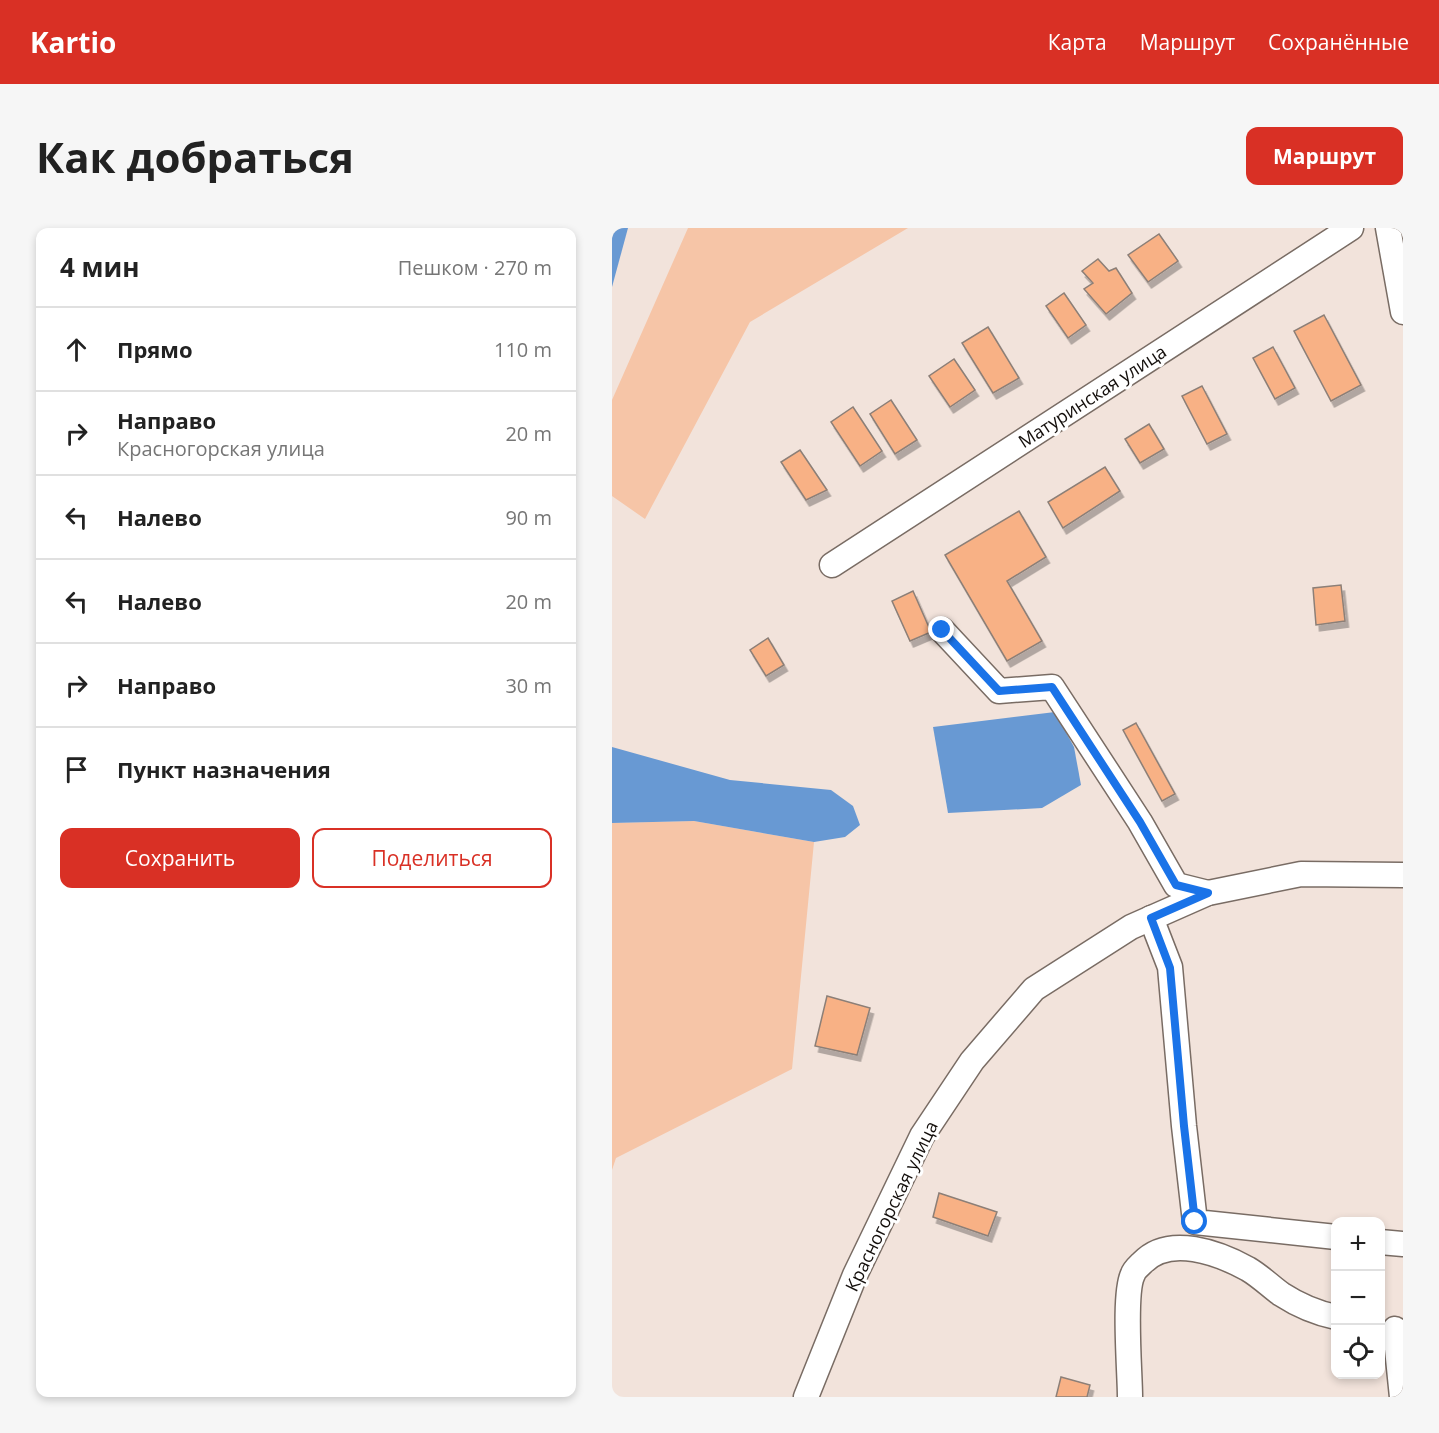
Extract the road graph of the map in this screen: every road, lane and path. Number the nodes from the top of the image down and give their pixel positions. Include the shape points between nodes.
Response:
1 (1351, 228) edge
2 (1388, 228) edge
3 (1403, 312) edge
4 (832, 565) dead end
5 (942, 630) dead end
6 (1403, 875) edge
7 (1208, 893) junction
8 (1151, 918) junction
9 (1331, 1237) edge
10 (1385, 1242) edge
11 (1403, 1244) edge
12 (1331, 1316) edge
13 (1393, 1328) edge
14 (806, 1397) edge
15 (1130, 1397) edge
16 (1402, 1397) edge

1 - 4 street, Матуринская улица
2 - 3 street
5 - 7 street via 999,691 1052,687 1176,885
6 - 7 street via 1301,874
7 - 8 street, Красногорская улица
8 - 9 street via 1170,968 1195,1222
8 - 14 street, Красногорская улица via 1034,988 972,1061 922,1136 855,1275
10 - 11 street
12 - 15 street via 1300,1305 1250,1270 1220,1255 1193,1249 1165,1249 1148,1257 1133,1273 1128,1294
13 - 16 street

